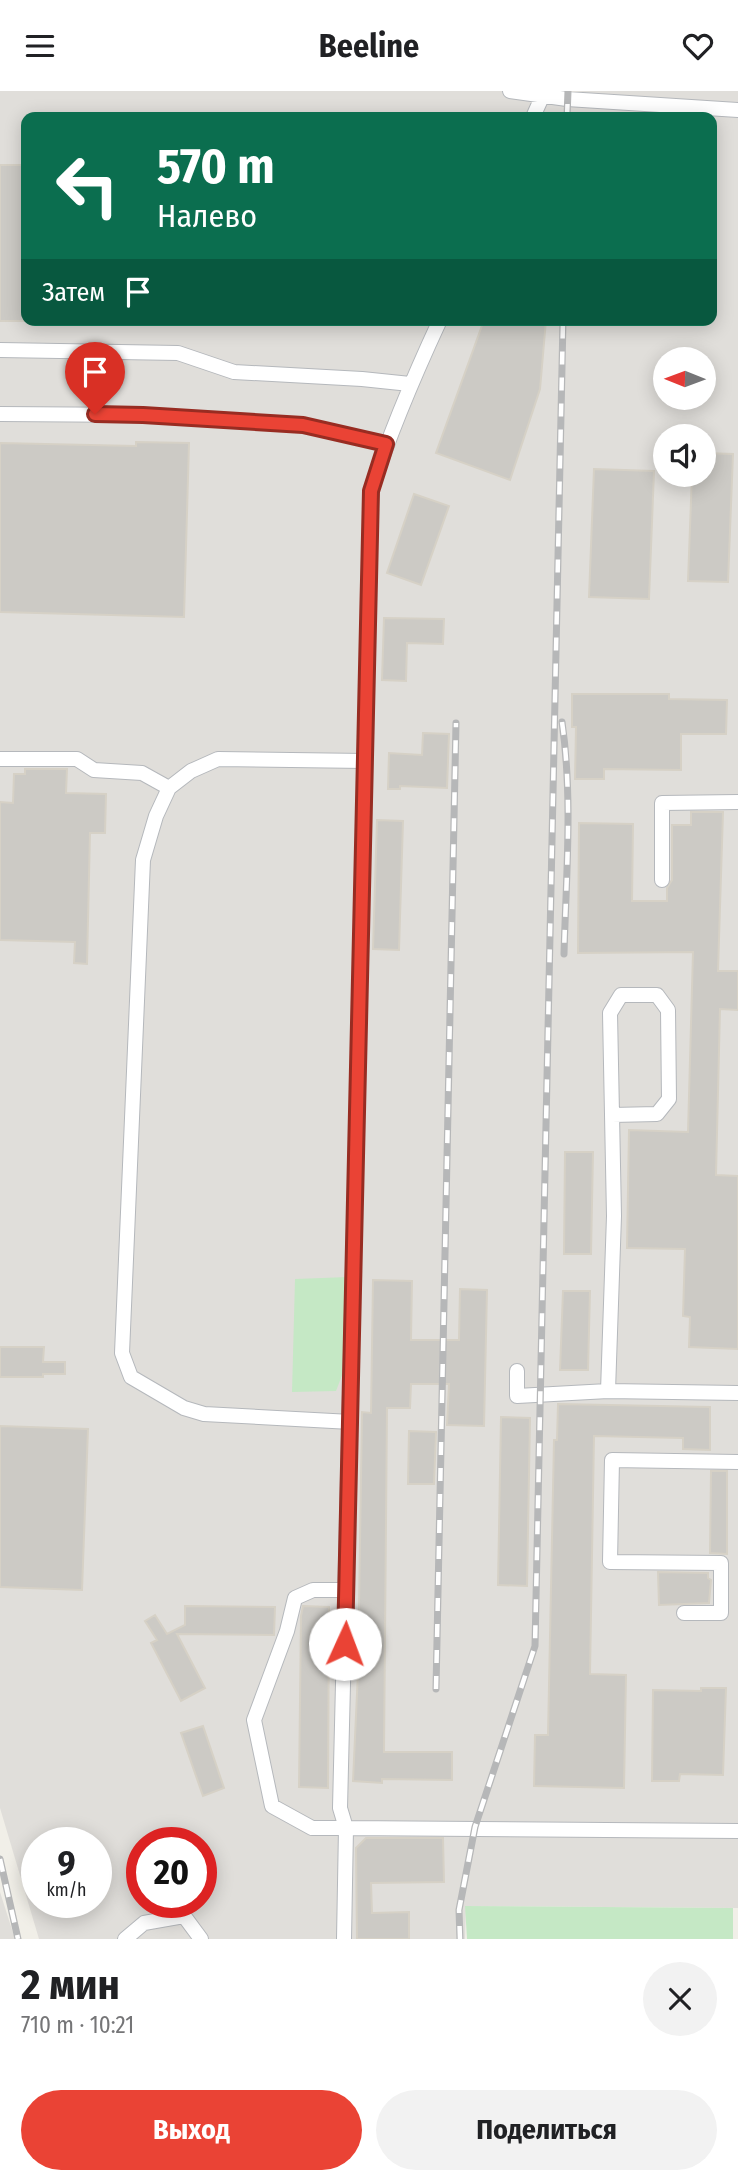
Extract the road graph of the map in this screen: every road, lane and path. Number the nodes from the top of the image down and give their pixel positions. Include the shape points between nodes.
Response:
1 (510, 91) edge
2 (542, 97) junction
3 (738, 110) edge
4 (535, 112) edge
5 (437, 326) edge
6 (0, 350) edge
7 (410, 384) junction
8 (0, 414) edge
9 (386, 444) junction
10 (0, 759) edge
11 (365, 761) junction
12 (169, 788) junction
13 (738, 802) edge
14 (662, 880) dead end
15 (612, 1115) junction
16 (517, 1371) dead end
17 (608, 1391) junction
18 (738, 1393) edge
19 (351, 1422) junction
20 (738, 1462) edge
21 (347, 1590) junction
22 (684, 1613) dead end
23 (346, 1828) junction
24 (738, 1831) edge
25 (125, 1939) edge
26 (201, 1939) edge
27 (344, 1939) edge

1 - 2 lane
2 - 3 lane
2 - 4 lane
5 - 7 lane
6 - 7 lane via 178,352 234,372
7 - 9 lane
8 - 9 lane via 143,415 303,425
9 - 11 lane via 371,491
10 - 12 lane via 78,759 94,770 142,772
11 - 12 lane via 218,759
11 - 19 lane
12 - 19 lane via 143,860 122,1353 131,1377 184,1408 204,1414
13 - 14 lane via 662,803
15 - 15 lane via 610,1013 621,995 657,995 668,1010 669,1099 657,1114
15 - 17 lane
16 - 17 lane via 517,1396
17 - 18 lane
19 - 21 lane
20 - 22 lane via 612,1460 610,1562 721,1563 721,1613
21 - 23 lane via 341,1808
21 - 23 lane via 313,1590 295,1598 254,1720 272,1806 312,1828
23 - 24 lane
23 - 27 lane
25 - 26 lane via 144,1923 184,1916

